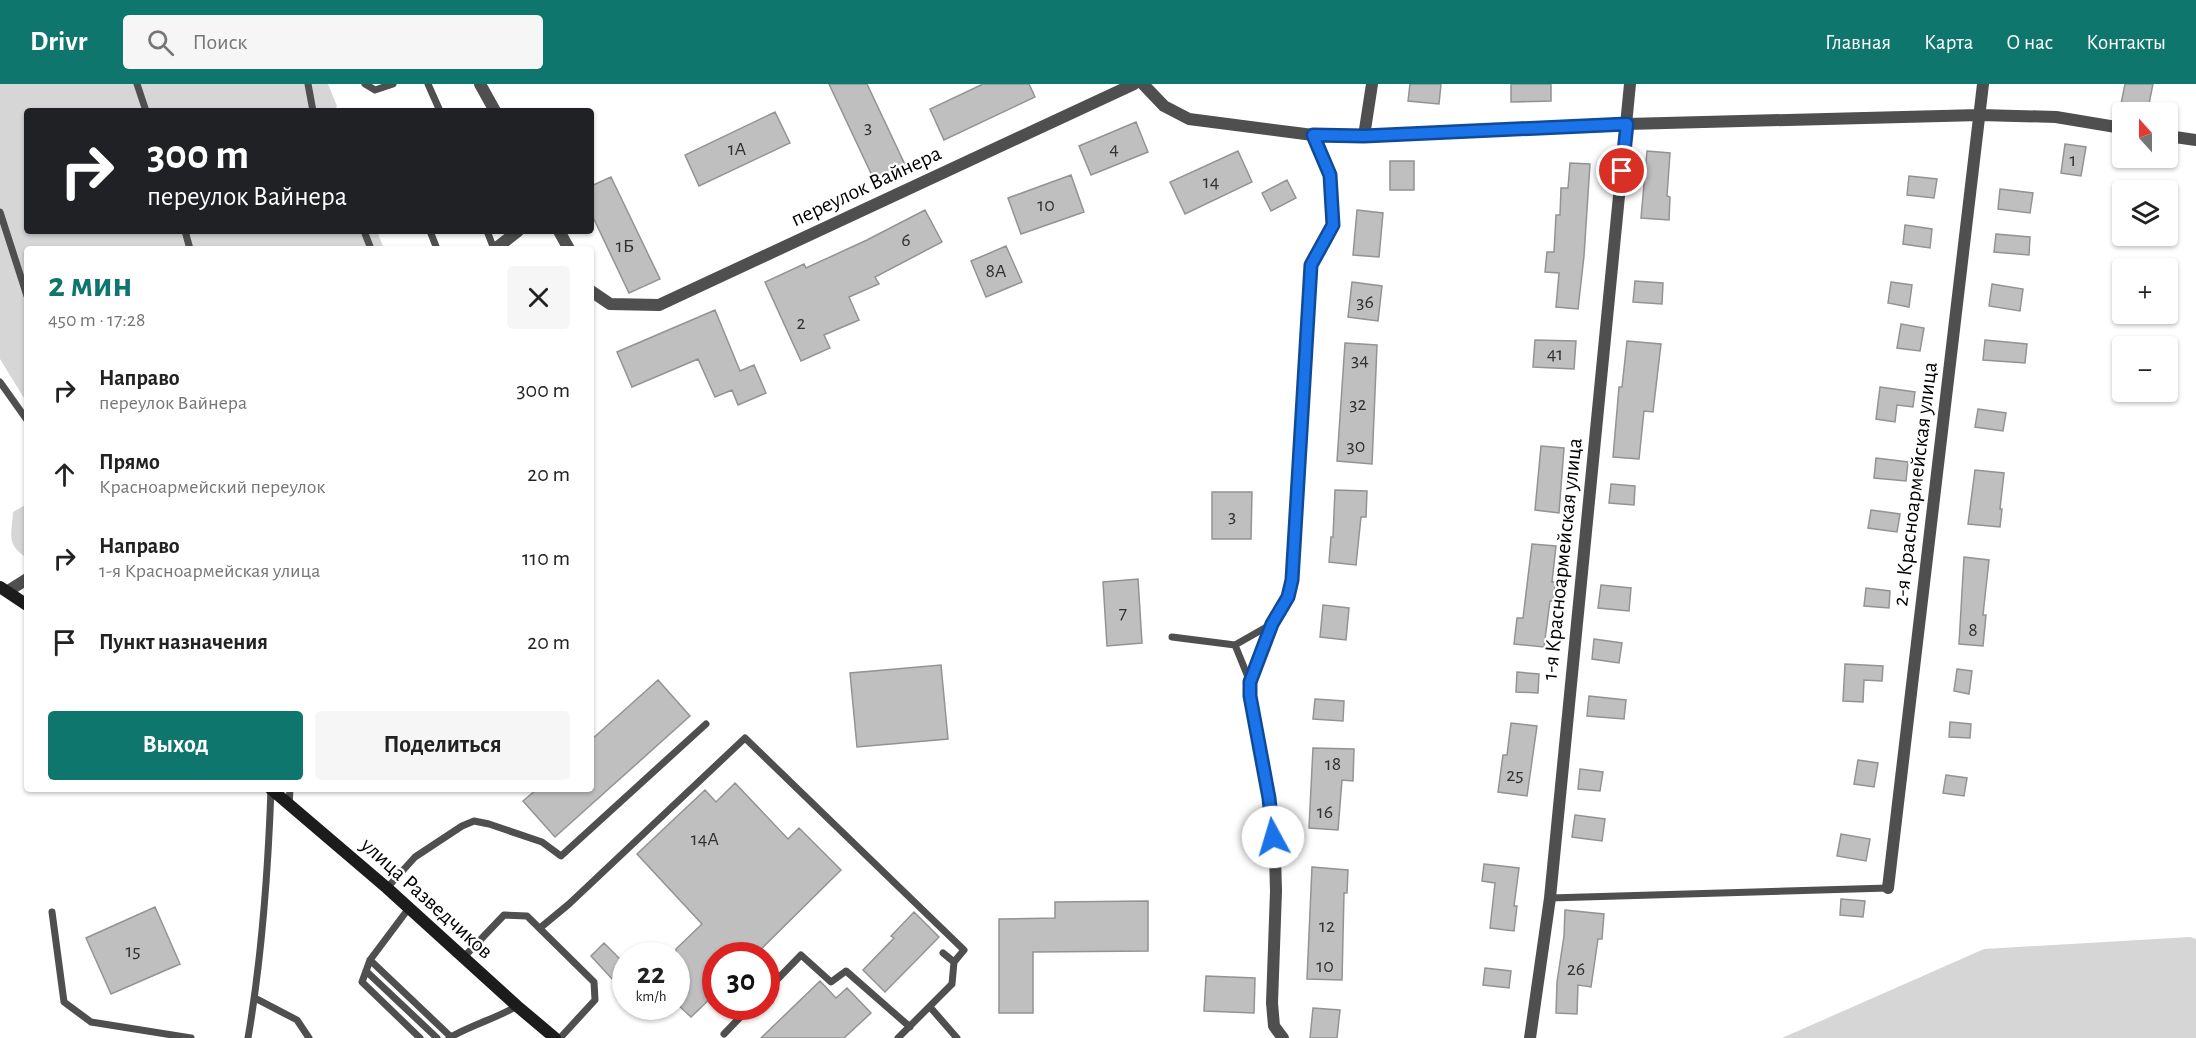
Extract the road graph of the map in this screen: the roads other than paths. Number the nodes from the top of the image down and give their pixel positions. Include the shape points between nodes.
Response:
1 (137, 84) edge
2 (308, 84) edge
3 (365, 84) edge
4 (393, 84) edge
5 (428, 84) edge
6 (480, 84) edge
7 (1134, 84) edge
8 (1143, 84) edge
9 (1372, 84) edge
10 (1630, 84) edge
11 (1983, 84) edge
12 (145, 108) edge
13 (313, 108) edge
14 (439, 108) edge
15 (493, 108) edge
16 (1980, 115) junction
17 (1627, 124) junction
18 (2112, 126) edge
19 (1313, 135) junction
20 (1364, 136) junction
21 (2178, 137) edge
22 (2196, 140) edge
23 (0, 212) edge
24 (514, 234) edge
25 (499, 246) edge
26 (24, 287) edge
27 (594, 293) edge
28 (0, 382) edge
29 (24, 416) edge
30 (24, 580) edge
31 (4, 589) edge
32 (24, 603) edge
33 (1272, 624) junction
34 (1172, 637) dead end
35 (1235, 645) junction
36 (1250, 682) junction
37 (706, 724) dead end
38 (271, 792) edge
39 (274, 792) edge
40 (290, 792) edge
41 (289, 805) junction
42 (387, 888) junction
43 (1888, 888) joint
44 (1550, 898) junction
45 (409, 908) junction
46 (52, 912) dead end
47 (540, 928) junction
48 (944, 953) dead end
49 (464, 958) junction
50 (370, 960) junction
51 (954, 962) junction
52 (366, 971) junction
53 (780, 977) edge
54 (255, 998) junction
55 (517, 1006) junction
56 (930, 1007) junction
57 (738, 1020) edge
58 (910, 1027) junction
59 (724, 1034) dead end
60 (450, 1037) edge
61 (191, 1038) edge
62 (248, 1038) edge
63 (309, 1038) edge
64 (420, 1038) edge
65 (437, 1038) edge
66 (555, 1038) edge
67 (560, 1038) edge
68 (898, 1038) edge
69 (957, 1038) edge
70 (1284, 1038) edge
71 (1530, 1038) edge

1 - 12 lane
2 - 13 lane
3 - 4 lane via 375,90
5 - 14 lane
6 - 15 street
7 - 27 street, переулок Вайнера via 659,305 610,304
8 - 19 street via 1164,106 1188,119
9 - 20 street
10 - 17 street, 1-я Красноармейская улица
11 - 16 street, 2-я Красноармейская улица
16 - 17 street
16 - 18 street via 2056,117
16 - 43 street, 2-я Красноармейская улица
17 - 20 street
17 - 44 street, 1-я Красноармейская улица
19 - 20 street
19 - 33 street via 1330,175 1333,225 1311,265 1292,580 1288,597
21 - 22 street
23 - 26 lane
24 - 25 street
28 - 29 lane
30 - 31 street
31 - 32 main road
33 - 35 lane
33 - 36 street
34 - 35 lane
35 - 36 lane
36 - 70 street via 1275,856 1274,1026
37 - 42 lane via 561,856 542,842 474,821 415,856
38 - 54 lane
39 - 41 main road, улица Разведчиков
40 - 41 lane
41 - 42 main road, улица Разведчиков
42 - 45 main road, улица Разведчиков
43 - 44 lane
44 - 71 street, 1-я Красноармейская улица
45 - 49 main road, улица Разведчиков
45 - 50 lane
46 - 61 lane via 64,1002 91,1022
47 - 49 lane via 527,916 504,915
47 - 51 lane via 745,738 964,950
47 - 67 lane via 594,982 595,1000
48 - 51 lane
49 - 55 main road, улица Разведчиков
50 - 52 lane
50 - 60 lane
51 - 56 lane via 952,984
52 - 64 lane via 362,982
52 - 65 lane
53 - 58 lane via 801,955 831,982 846,971
54 - 62 lane
54 - 63 lane via 297,1020
55 - 60 lane
55 - 66 main road, улица Разведчиков
56 - 58 lane
56 - 69 lane
57 - 59 lane
58 - 68 lane

